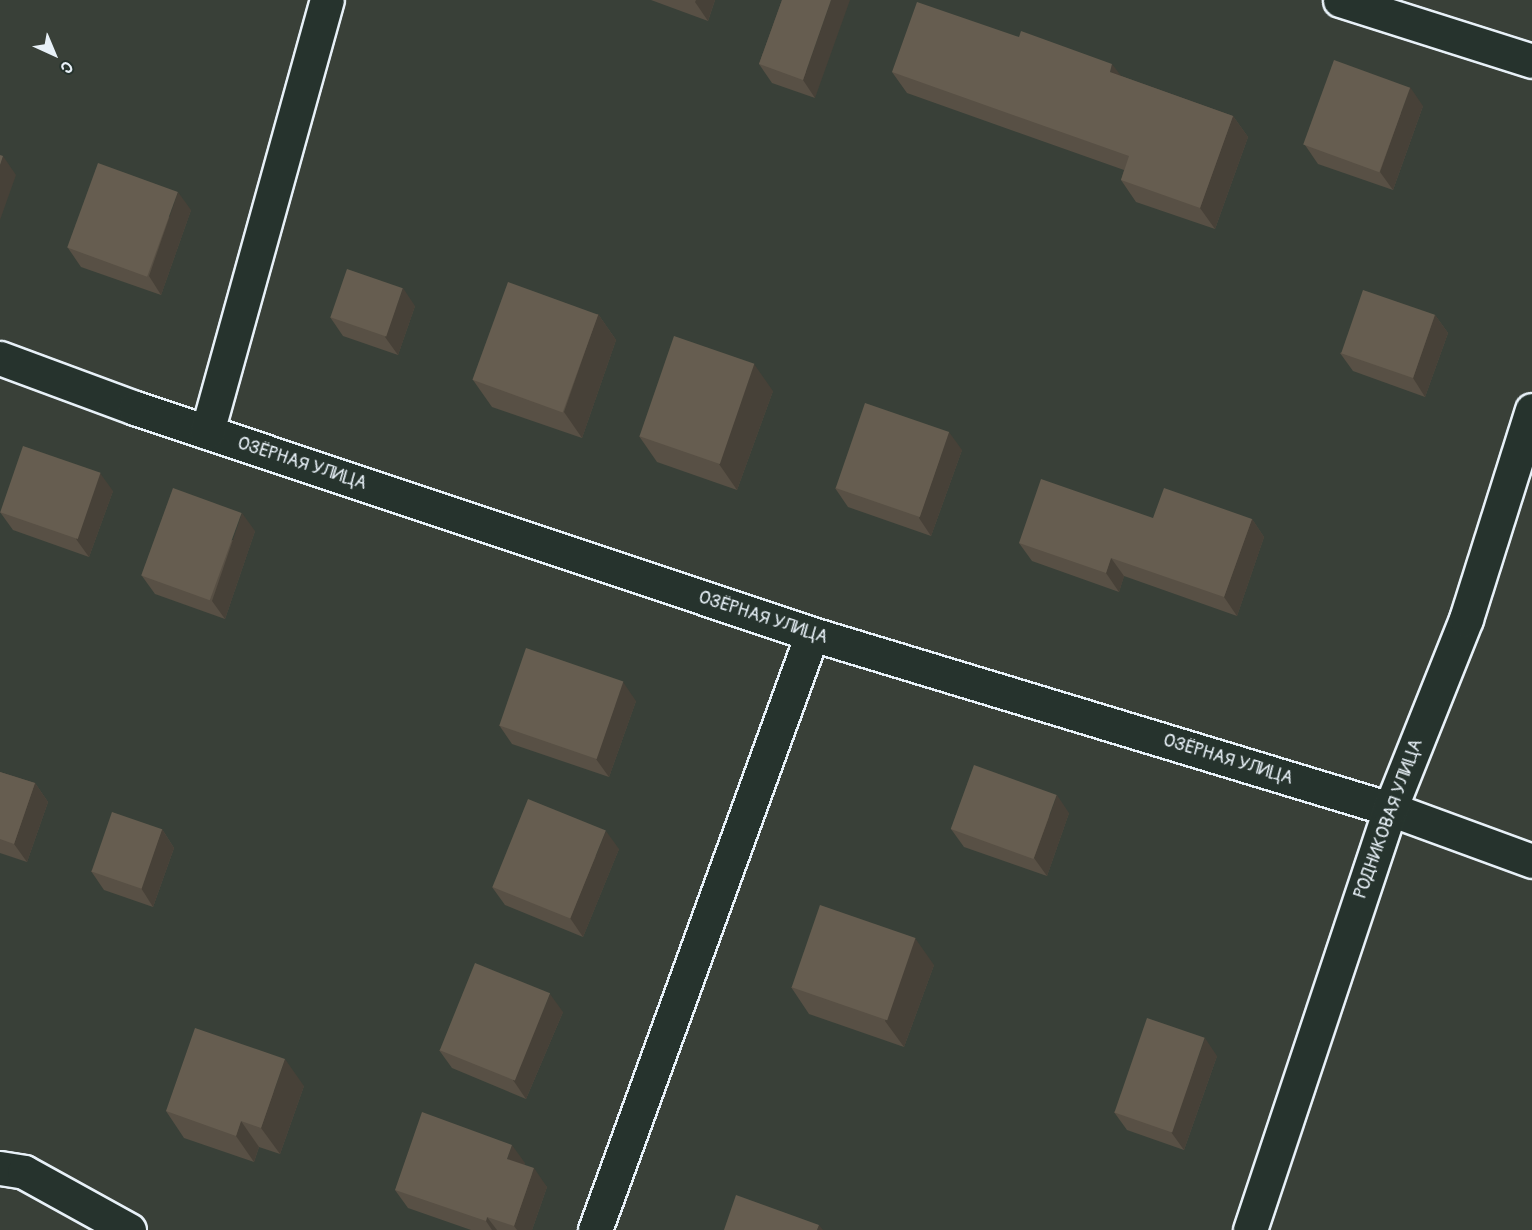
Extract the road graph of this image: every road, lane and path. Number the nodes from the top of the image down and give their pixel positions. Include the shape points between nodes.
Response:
1 (327, 0) edge
2 (1340, 0) edge
3 (1532, 61) edge
4 (0, 358) edge
5 (1532, 410) edge
6 (207, 432) junction
7 (812, 634) junction
8 (1390, 809) junction
9 (1532, 861) edge
10 (0, 1168) edge
11 (129, 1230) edge
12 (595, 1230) edge
13 (1250, 1230) edge

1 - 6 street
2 - 3 street
4 - 6 street, ОЗЁРНАЯ УЛИЦА
5 - 8 street, РОДНИКОВАЯ УЛИЦА via 1467,619
6 - 7 street, ОЗЁРНАЯ УЛИЦА
7 - 8 street, ОЗЁРНАЯ УЛИЦА
7 - 12 street
8 - 9 street, ОЗЁРНАЯ УЛИЦА
8 - 13 street, РОДНИКОВАЯ УЛИЦА
10 - 11 street via 24,1173

